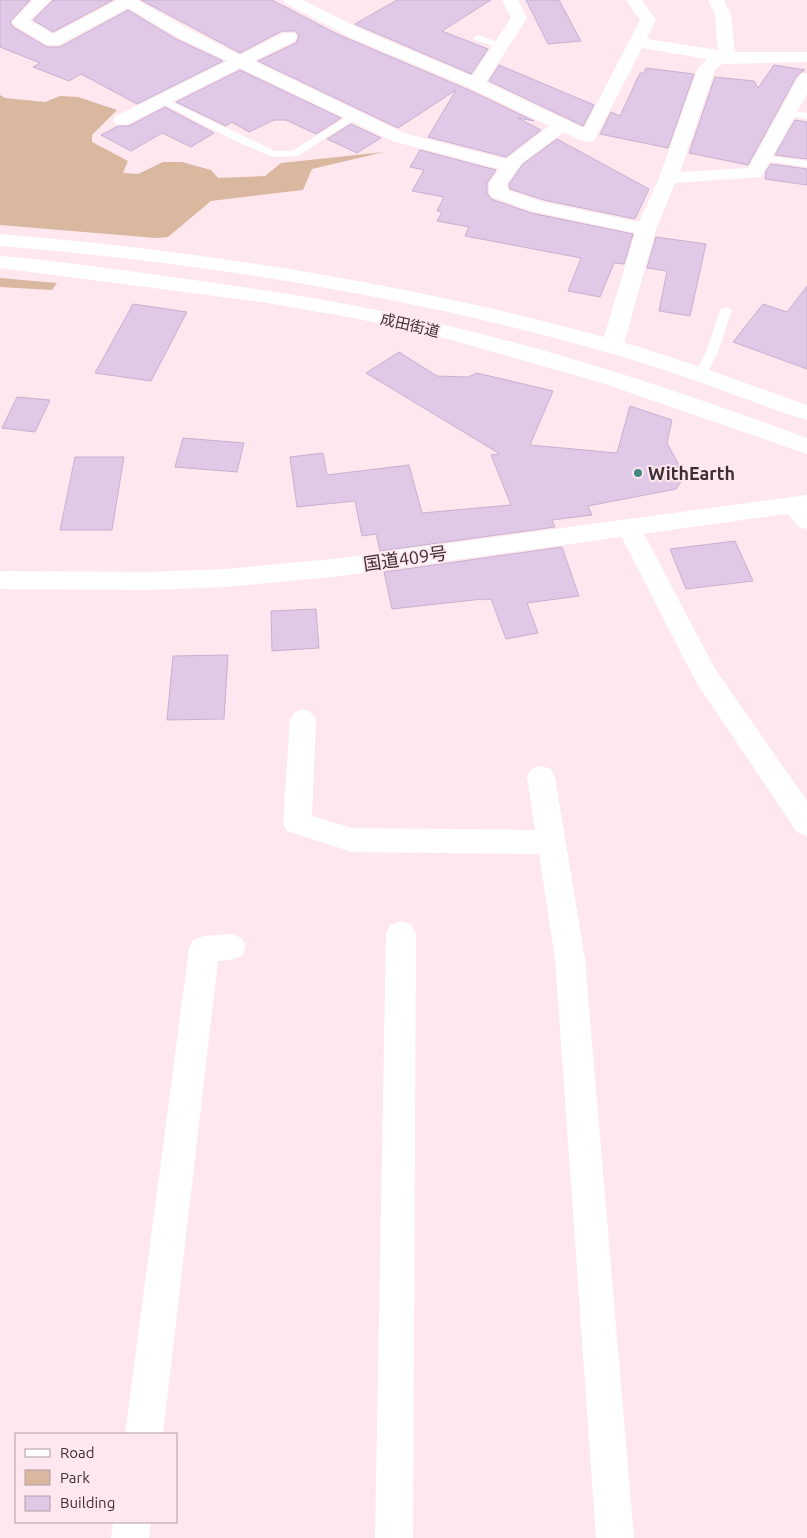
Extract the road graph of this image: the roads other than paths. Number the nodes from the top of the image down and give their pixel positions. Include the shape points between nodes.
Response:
1 (43, 0) edge
2 (510, 0) edge
3 (634, 0) edge
4 (716, 0) edge
5 (126, 1) edge
6 (297, 1) edge
7 (290, 37) dead end
8 (478, 38) dead end
9 (637, 42) junction
10 (500, 46) junction
11 (807, 56) edge
12 (727, 57) junction
13 (240, 61) junction
14 (807, 78) edge
15 (476, 84) junction
16 (162, 100) junction
17 (787, 114) junction
18 (807, 116) edge
19 (353, 117) junction
20 (122, 120) dead end
21 (562, 125) junction
22 (762, 158) junction
23 (807, 164) edge
24 (510, 166) junction
25 (668, 178) junction
26 (646, 228) junction
27 (0, 240) edge
28 (0, 262) edge
29 (726, 310) dead end
30 (612, 347) junction
31 (700, 376) junction
32 (807, 413) edge
33 (807, 446) edge
34 (802, 510) edge
35 (629, 528) junction
36 (0, 580) edge
37 (303, 720) dead end
38 (541, 777) dead end
39 (807, 824) edge
40 (552, 842) junction
41 (401, 934) dead end
42 (232, 947) dead end
43 (144, 1433) edge
44 (132, 1523) edge
45 (130, 1538) edge
46 (394, 1538) edge
47 (616, 1538) edge

1 - 5 main road via 20,21 53,40
2 - 10 main road via 519,18
3 - 9 main road via 648,20
4 - 12 main road via 723,15
5 - 13 main road
6 - 15 main road via 357,34
7 - 13 main road
8 - 10 lane
9 - 12 main road
9 - 21 main road via 588,137
10 - 15 main road
11 - 12 main road
12 - 25 main road via 716,60 707,68
13 - 16 main road
13 - 19 main road
14 - 17 main road
15 - 21 main road
16 - 19 lane via 273,154 294,154
16 - 20 main road
17 - 18 lane
17 - 22 main road
19 - 24 main road via 398,137
21 - 24 main road
22 - 23 lane
22 - 25 main road via 754,173
24 - 26 main road via 498,183 499,193 538,207
25 - 26 main road
26 - 30 main road
27 - 30 main road, 成田街道 via 248,268 414,299
28 - 33 main road, 成田街道 via 233,291 470,338 595,374
29 - 31 lane
30 - 31 main road, 成田街道
31 - 32 main road, 成田街道
34 - 35 main road, 国道409号
35 - 36 main road, 国道409号 via 333,568 225,578
35 - 39 main road via 705,675
37 - 40 main road via 297,822 352,840
38 - 40 main road
40 - 47 main road via 570,959
41 - 46 main road
42 - 43 main road via 204,949
44 - 45 main road

